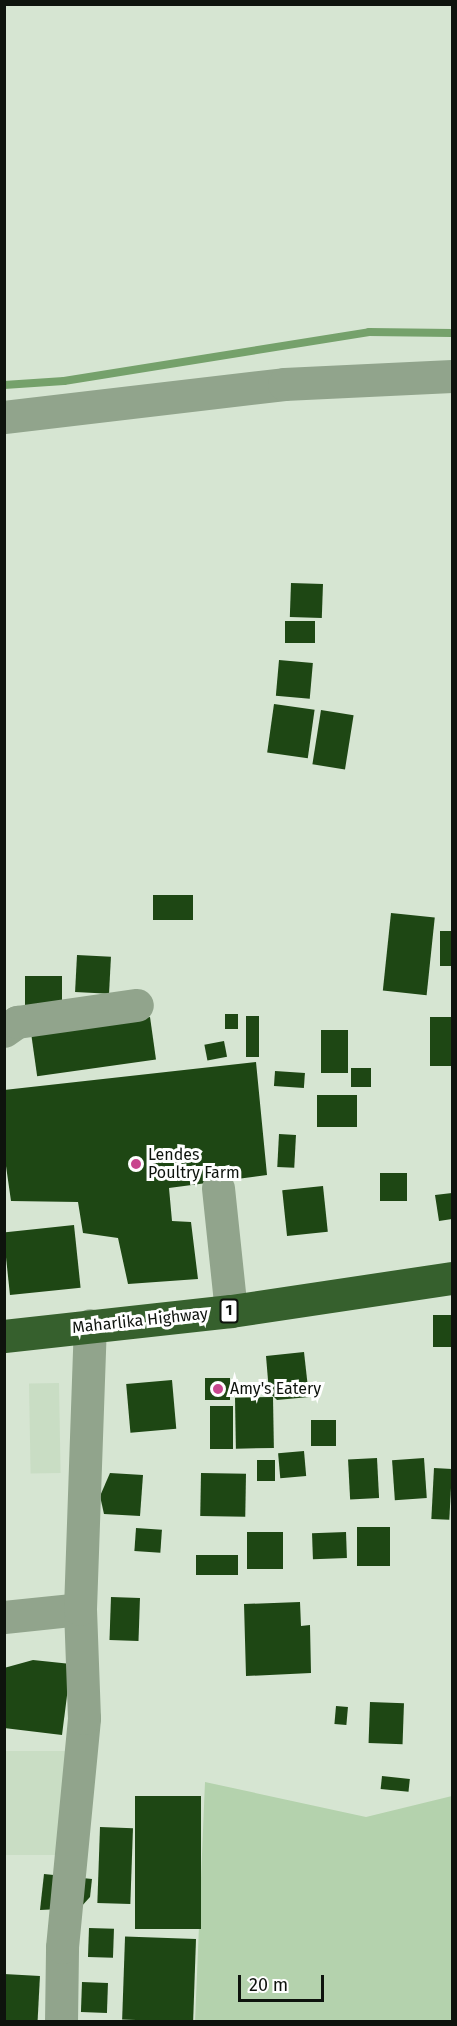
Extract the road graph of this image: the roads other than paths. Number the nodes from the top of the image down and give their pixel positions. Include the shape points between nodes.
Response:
1 (453, 376) edge
2 (4, 417) edge
3 (137, 1005) dead end
4 (4, 1031) edge
5 (218, 1188) dead end
6 (453, 1278) edge
7 (231, 1311) junction
8 (90, 1325) junction
9 (4, 1336) edge
10 (80, 1609) junction
11 (4, 1617) edge
12 (61, 2022) edge

1 - 2 street via 284,384
3 - 4 street via 17,1022
5 - 7 street
6 - 7 highway, Maharlika Highway / 1
7 - 8 highway, Maharlika Highway / 1
8 - 9 highway, Maharlika Highway / 1
8 - 10 street
10 - 11 street
10 - 12 street via 84,1718 62,1947

